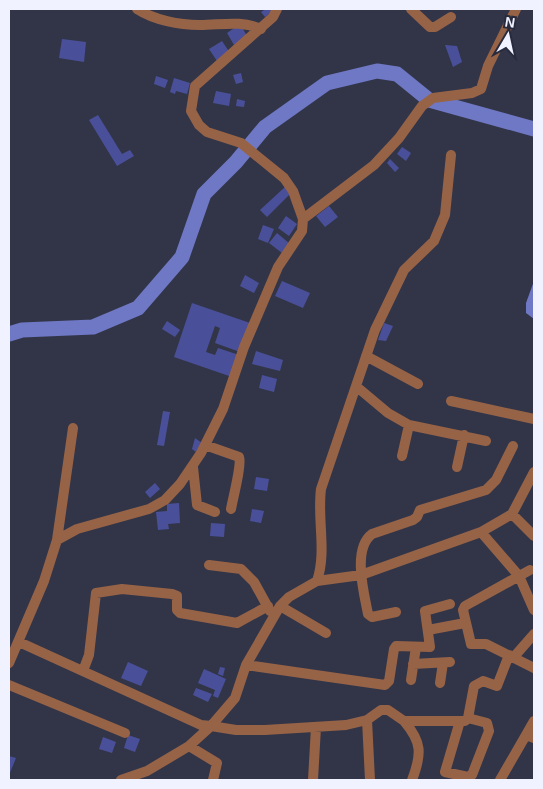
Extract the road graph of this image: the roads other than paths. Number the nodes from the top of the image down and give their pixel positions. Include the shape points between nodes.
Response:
1 (137, 9) edge
2 (277, 9) edge
3 (411, 9) edge
4 (516, 9) edge
5 (451, 17) dead end
6 (261, 29) junction
7 (451, 155) dead end
8 (303, 219) junction
9 (366, 356) junction
10 (418, 384) dead end
11 (356, 387) junction
12 (451, 401) dead end
13 (534, 419) edge
14 (409, 425) junction
15 (73, 428) dead end
16 (464, 435) junction
17 (486, 441) dead end
18 (205, 445) junction
19 (513, 446) dead end
20 (402, 456) dead end
21 (193, 467) junction
22 (457, 467) dead end
23 (534, 472) edge
24 (231, 509) dead end
25 (215, 512) dead end
26 (512, 514) junction
27 (481, 532) junction
28 (534, 536) edge
29 (56, 540) junction
30 (209, 565) dead end
31 (530, 570) dead end
32 (361, 575) junction
33 (519, 576) junction
34 (317, 581) junction
35 (532, 598) edge
36 (450, 604) dead end
37 (268, 606) junction
38 (280, 606) junction
39 (534, 610) edge
40 (396, 612) dead end
41 (274, 617) junction
42 (465, 623) junction
43 (428, 630) junction
44 (326, 633) dead end
45 (534, 634) edge
46 (19, 642) junction
47 (416, 647) junction
48 (511, 656) junction
49 (9, 662) edge
50 (413, 664) junction
51 (246, 665) junction
52 (534, 668) edge
53 (83, 671) junction
54 (411, 680) dead end
55 (440, 684) dead end
56 (9, 685) edge
57 (464, 719) junction
58 (368, 720) junction
59 (404, 721) junction
60 (534, 722) edge
61 (211, 726) junction
62 (316, 727) junction
63 (125, 733) dead end
64 (530, 737) edge
65 (189, 746) junction
66 (128, 779) edge
67 (213, 780) edge
68 (313, 780) edge
69 (370, 780) edge
70 (412, 780) edge
71 (500, 780) edge

1 - 6 street via 165,20 200,25 252,25
2 - 6 street
3 - 5 street via 430,27 436,27
4 - 8 street via 488,66 481,89 434,98 422,106 399,138 374,164
6 - 8 street via 195,86 191,111 199,125 212,134 241,143 284,178 293,191
7 - 9 street via 446,215 434,242 404,270 395,285
8 - 18 street via 302,231 278,267 244,347 223,409
9 - 10 street
9 - 11 street
11 - 14 street
11 - 34 street via 321,489 318,511 323,553
12 - 13 street
14 - 16 street
14 - 20 street
15 - 29 street
16 - 17 street
16 - 22 street
18 - 21 street
18 - 24 street via 239,457 241,463
19 - 32 street via 496,480 482,493 420,510 413,520 366,538
21 - 25 street via 197,505
21 - 29 street via 165,500 149,510 77,529
23 - 26 street
26 - 27 street
26 - 28 street
27 - 32 street
27 - 33 street
29 - 46 street via 44,581
30 - 37 street via 241,569 254,582
31 - 33 street
32 - 34 street
32 - 40 street via 368,614 372,617
33 - 35 street
33 - 42 street via 465,606
34 - 38 street via 300,589
35 - 39 street
36 - 43 street via 425,611
37 - 41 street
37 - 53 street via 237,623 180,613 177,596 172,594 122,589 96,593 89,655
38 - 41 street
38 - 44 street
41 - 51 street
42 - 43 street
42 - 48 street via 471,644 486,644
43 - 47 street via 430,647
45 - 48 street
46 - 49 street
46 - 53 street
47 - 50 street
47 - 51 street via 396,646 389,681 385,685
48 - 52 street
48 - 57 street via 497,686 483,682 474,686
50 - 54 street
50 - 55 street via 446,662
51 - 61 street via 235,698
53 - 61 street via 201,725
56 - 63 street
57 - 57 street via 487,723 489,730 472,775 468,777 445,772
57 - 59 street
58 - 59 street via 381,710 388,710
58 - 62 street
58 - 69 street
59 - 70 street via 418,741 419,761
60 - 64 street
61 - 62 street via 236,730
61 - 65 street
62 - 68 street
64 - 71 street
65 - 66 street via 147,772
65 - 67 street via 217,763

